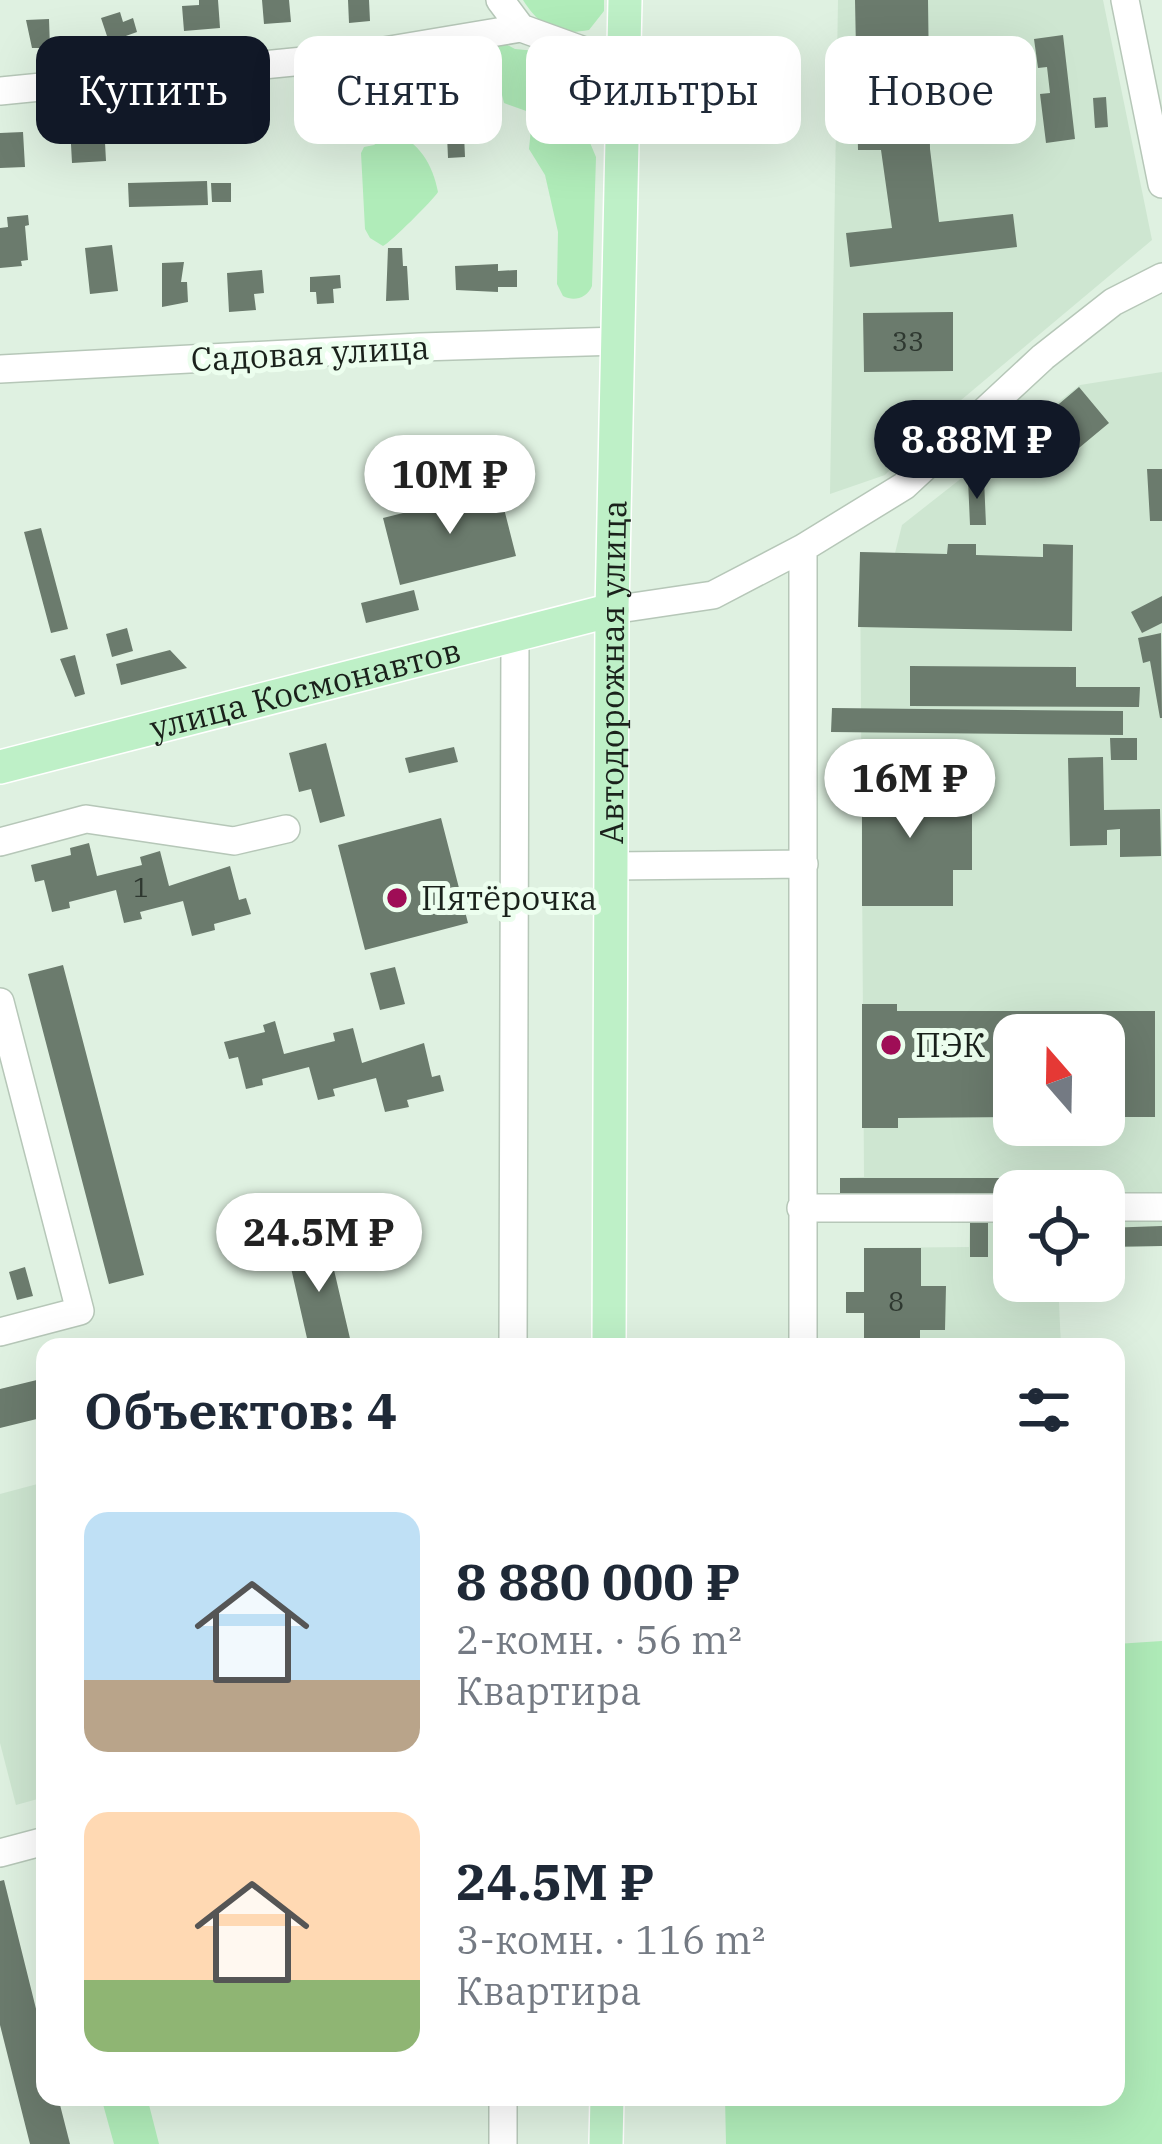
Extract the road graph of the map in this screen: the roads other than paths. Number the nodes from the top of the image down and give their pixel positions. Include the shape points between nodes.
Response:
1 (500, 0) edge
2 (625, 0) edge
3 (1124, 0) edge
4 (521, 28) junction
5 (543, 36) edge
6 (626, 36) edge
7 (0, 91) edge
8 (624, 144) edge
9 (1162, 184) edge
10 (1162, 277) edge
11 (620, 341) junction
12 (1, 370) edge
13 (803, 548) junction
14 (612, 610) junction
15 (514, 635) junction
16 (0, 767) edge
17 (286, 830) dead end
18 (0, 842) edge
19 (804, 864) junction
20 (611, 866) junction
21 (0, 1002) edge
22 (801, 1208) junction
23 (993, 1208) edge
24 (1125, 1208) edge
25 (1162, 1208) edge
26 (0, 1333) edge
27 (513, 1338) edge
28 (609, 1338) edge
29 (803, 1338) edge
30 (36, 1843) edge
31 (0, 1853) edge
32 (503, 2106) edge
33 (607, 2106) edge
34 (503, 2144) edge
35 (606, 2144) edge

1 - 4 street
2 - 6 main road, Автодорожная улица
3 - 9 street
4 - 5 street
4 - 7 street via 354,56
8 - 11 main road, Автодорожная улица
10 - 13 street via 1113,302 1042,357 904,486
11 - 12 street, Садовая улица
11 - 14 main road, Автодорожная улица
13 - 14 street via 713,595
13 - 19 street
14 - 15 main road, улица Космонавтов
14 - 20 main road, Автодорожная улица
15 - 16 main road, улица Космонавтов
15 - 27 street
17 - 18 street via 234,841 86,819
19 - 20 street
19 - 22 street
20 - 28 main road, Автодорожная улица
21 - 26 street via 80,1311 68,1327
22 - 23 street
22 - 29 street
24 - 25 street
30 - 31 street
32 - 34 street
33 - 35 main road

